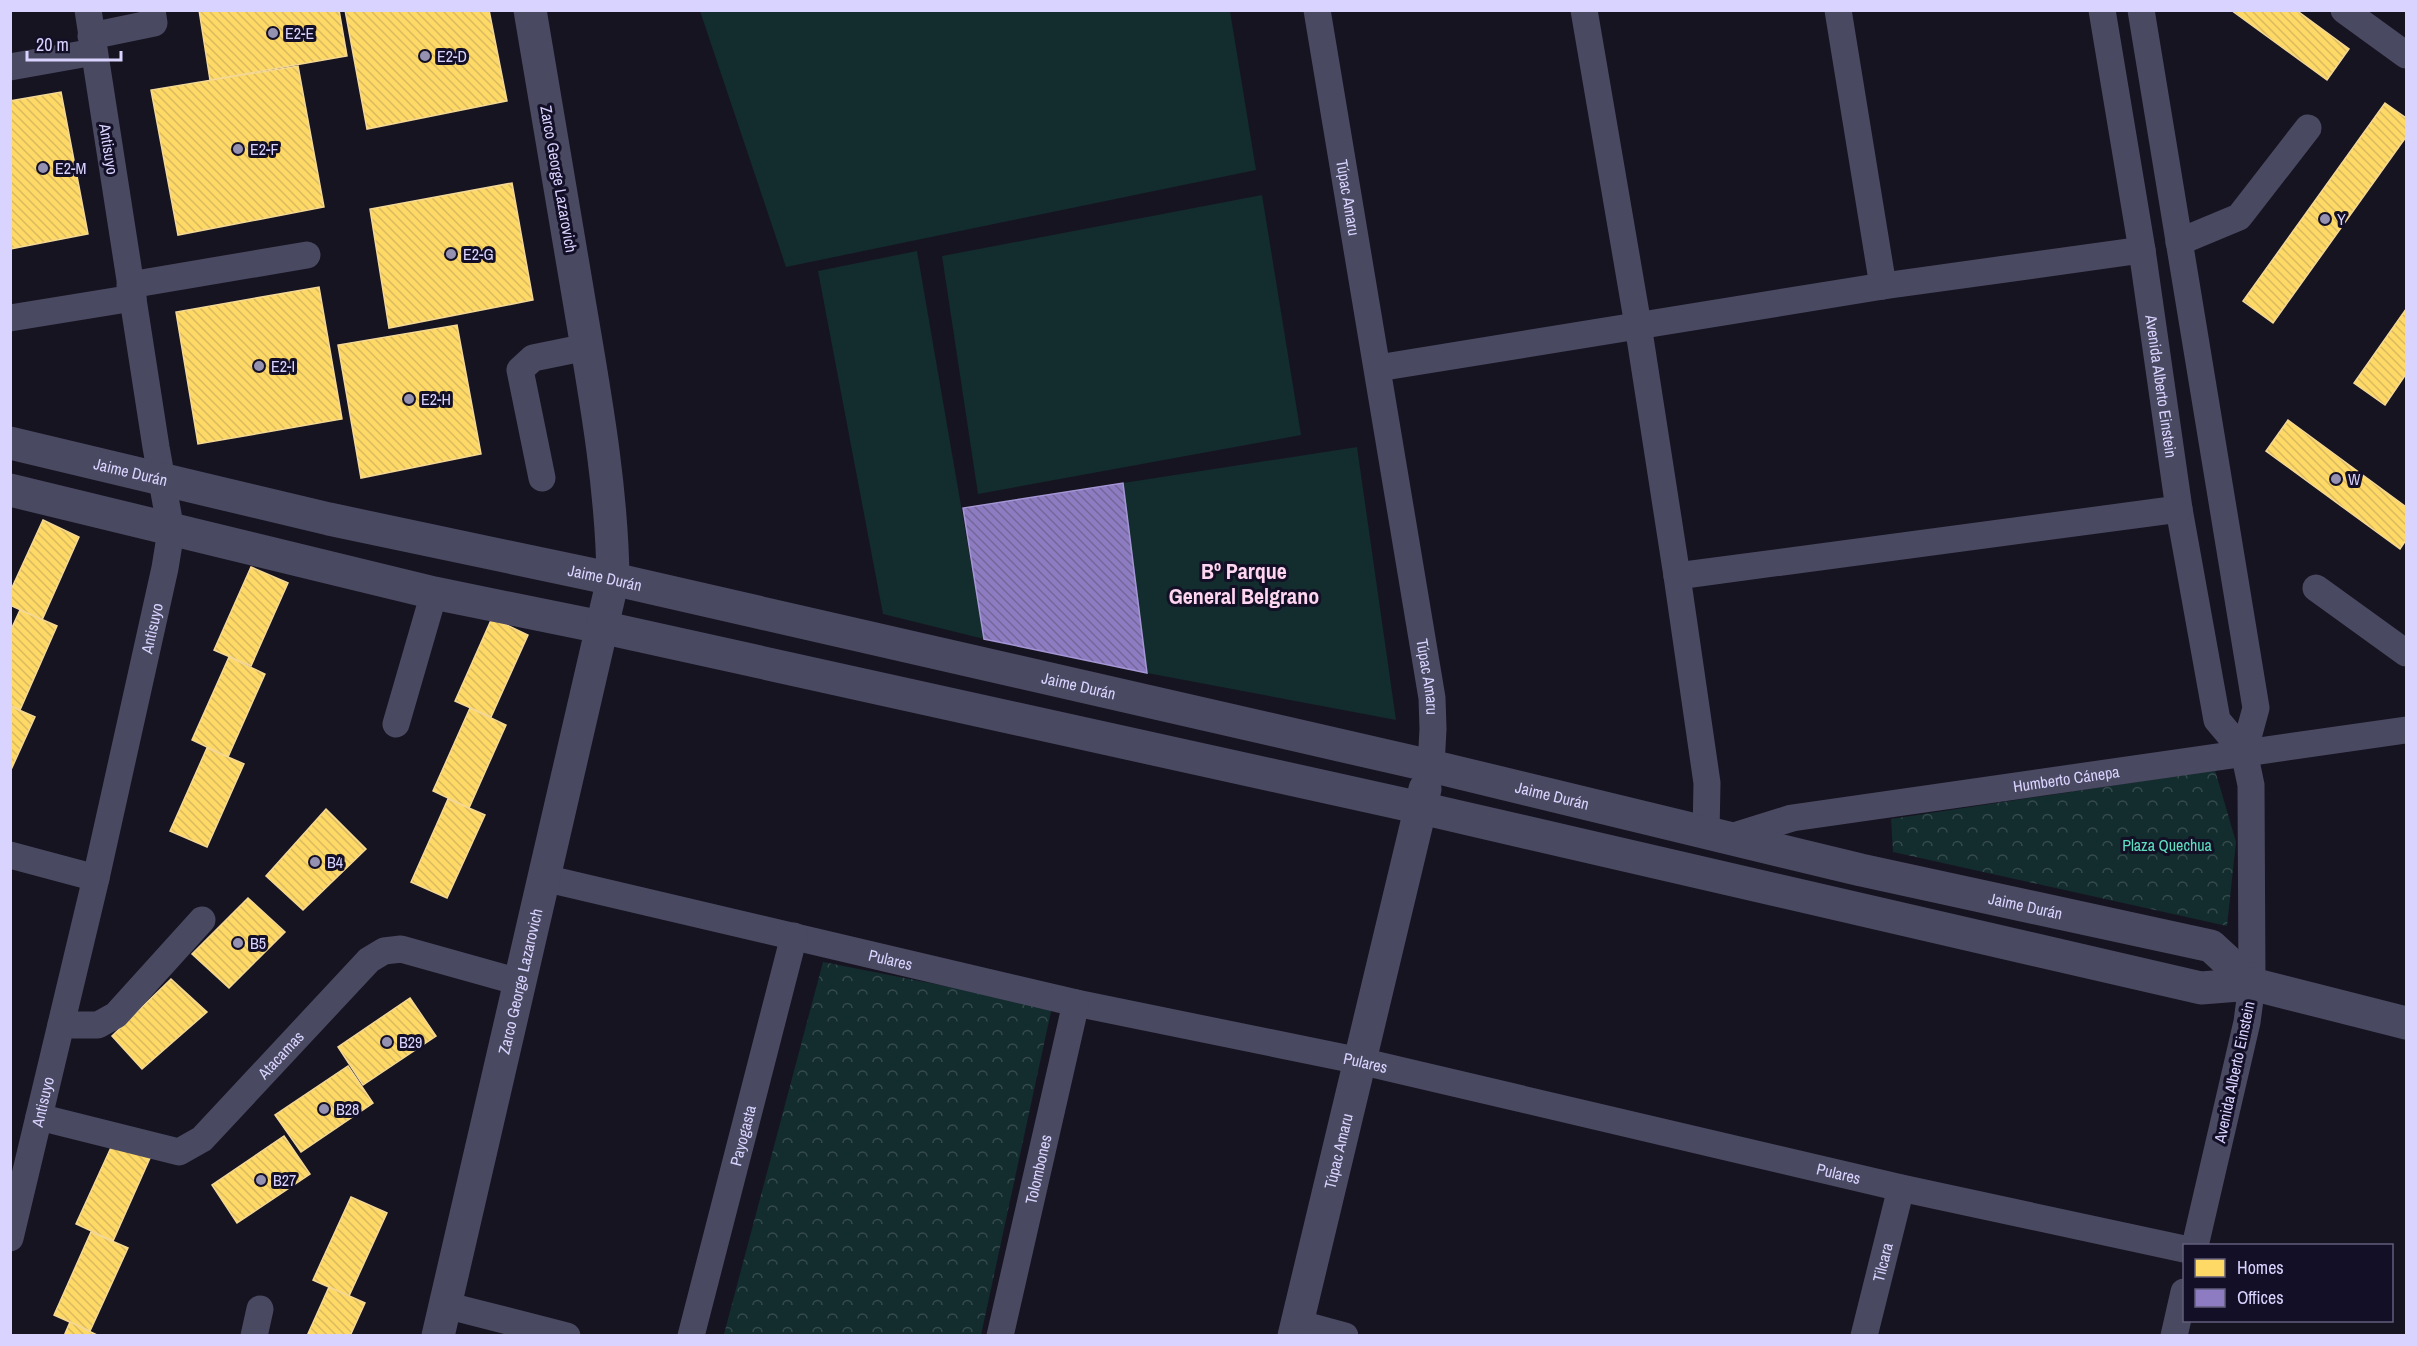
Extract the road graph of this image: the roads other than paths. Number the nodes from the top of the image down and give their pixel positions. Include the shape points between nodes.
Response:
1 (152, 10) edge
2 (530, 10) edge
3 (1317, 10) edge
4 (1584, 10) edge
5 (1838, 10) edge
6 (2102, 10) edge
7 (2141, 10) edge
8 (2357, 14) edge
9 (91, 33) edge
10 (2406, 55) edge
11 (10, 67) edge
12 (2308, 128) dead end
13 (2179, 242) junction
14 (2142, 250) junction
15 (307, 255) dead end
16 (1883, 286) junction
17 (131, 291) junction
18 (10, 318) edge
19 (1638, 326) junction
20 (587, 347) junction
21 (1377, 368) junction
22 (10, 443) edge
23 (542, 478) dead end
24 (163, 480) junction
25 (10, 490) edge
26 (2179, 509) junction
27 (171, 531) junction
28 (1677, 576) junction
29 (613, 579) junction
30 (2316, 588) dead end
31 (434, 593) junction
32 (601, 627) junction
33 (2406, 653) edge
34 (396, 724) dead end
35 (2406, 730) edge
36 (2244, 752) junction
37 (1431, 766) junction
38 (1420, 808) junction
39 (1717, 836) junction
40 (10, 855) edge
41 (96, 878) junction
42 (544, 878) junction
43 (202, 920) dead end
44 (794, 936) junction
45 (519, 982) junction
46 (2252, 984) junction
47 (1076, 1003) junction
48 (2406, 1023) edge
49 (61, 1025) junction
50 (1360, 1061) junction
51 (39, 1117) junction
52 (20, 1160) edge
53 (1901, 1188) junction
54 (10, 1238) edge
55 (2195, 1244) edge
56 (2183, 1249) edge
57 (2183, 1296) edge
58 (260, 1309) dead end
59 (441, 1320) edge
60 (1296, 1329) edge
61 (254, 1335) edge
62 (567, 1335) edge
63 (691, 1335) edge
64 (1000, 1335) edge
65 (1345, 1335) edge
66 (1864, 1335) edge
67 (2174, 1335) edge

1 - 9 street via 154,23
2 - 20 street, Zarco George Lazarovich
3 - 21 street, Túpac Amaru
4 - 19 street
5 - 16 street
6 - 14 street, Avenida Alberto Einstein
7 - 13 street, Avenida Alberto Einstein
8 - 10 street
9 - 11 street
9 - 17 street, Antisuyo
12 - 13 street via 2239,217
13 - 36 street, Avenida Alberto Einstein via 2256,708
14 - 16 street
14 - 26 street, Avenida Alberto Einstein
15 - 17 street
16 - 19 street
17 - 18 street
17 - 24 street, Antisuyo
19 - 21 street
19 - 28 street
20 - 23 street via 533,358 520,370
20 - 29 street, Zarco George Lazarovich via 609,500
21 - 37 street, Túpac Amaru via 1432,698
22 - 24 street, Jaime Durán
24 - 27 street, Antisuyo
24 - 29 street, Jaime Durán
25 - 27 street
26 - 28 street
26 - 36 street, Avenida Alberto Einstein via 2217,720
27 - 31 street
27 - 41 street, Antisuyo
28 - 39 street
29 - 32 street, Zarco George Lazarovich
29 - 37 street, Jaime Durán
30 - 33 street
31 - 32 street
31 - 34 street
32 - 38 street
32 - 42 street, Zarco George Lazarovich
35 - 36 street, Humberto Cánepa
36 - 39 street, Humberto Cánepa via 1792,818
36 - 46 street, Avenida Alberto Einstein via 2253,810
37 - 38 street, Túpac Amaru
37 - 39 street, Jaime Durán
38 - 46 street via 2201,988
38 - 50 street, Túpac Amaru
39 - 46 street, Jaime Durán via 2211,946
40 - 41 street
41 - 49 street, Antisuyo
42 - 44 street, Pulares
42 - 45 street, Zarco George Lazarovich
43 - 49 street via 116,1015 98,1025
44 - 47 street, Pulares
44 - 63 street, Payogasta
45 - 51 street, Atacamas via 401,949 384,951 369,960 202,1139 179,1152
45 - 59 street, Zarco George Lazarovich
46 - 48 street
46 - 55 street, Avenida Alberto Einstein via 2247,1022
47 - 50 street, Pulares
47 - 64 street, Tolombones
49 - 51 street, Antisuyo
50 - 53 street, Pulares
50 - 60 street, Túpac Amaru
51 - 52 street, Antisuyo
52 - 54 street, Antisuyo
53 - 56 street, Pulares
53 - 66 street, Tilcara
57 - 67 street
58 - 61 street
59 - 62 street
60 - 65 street

